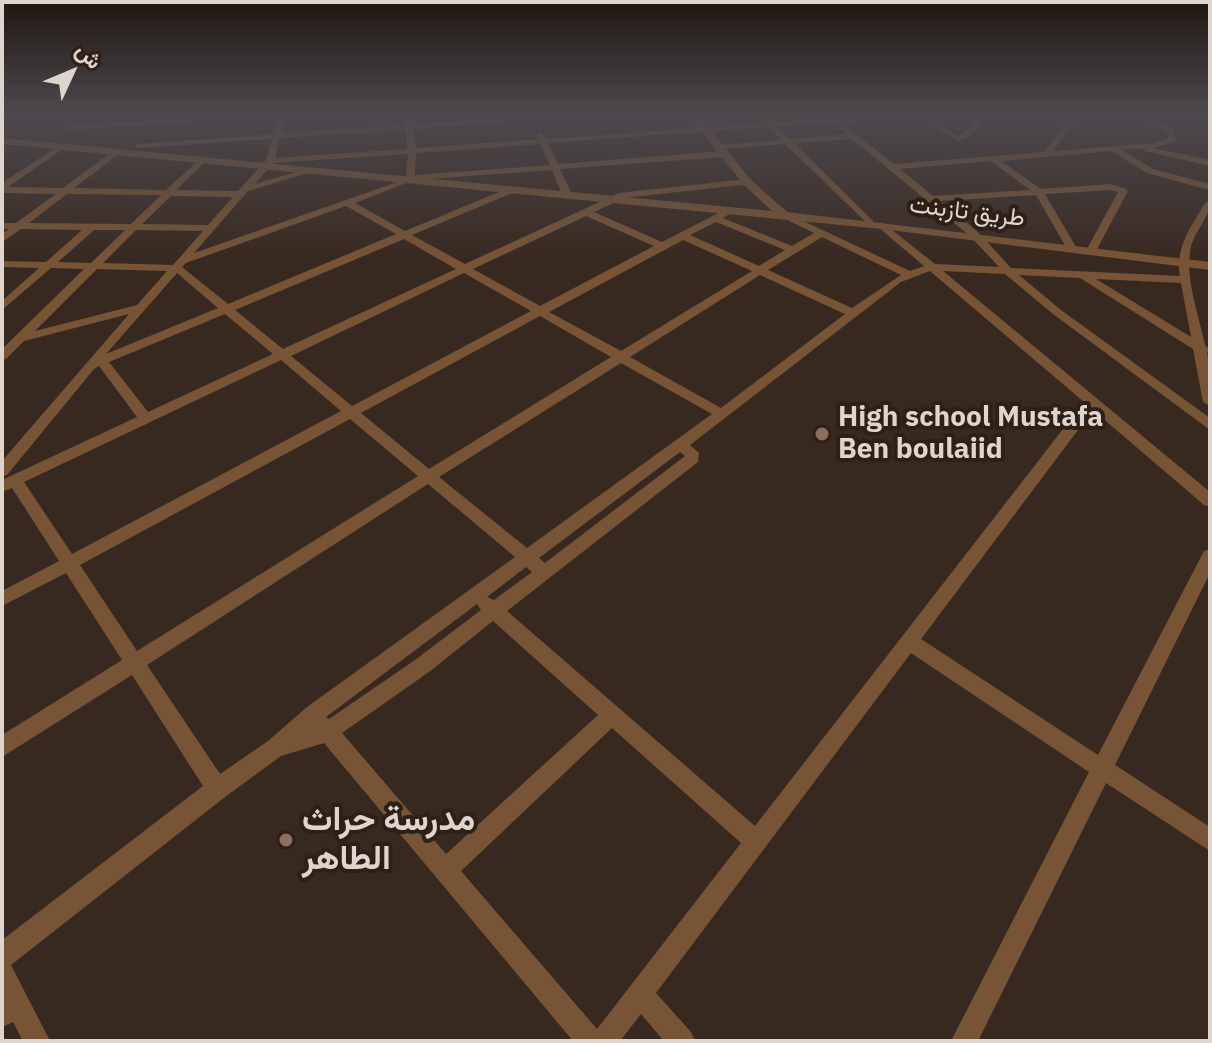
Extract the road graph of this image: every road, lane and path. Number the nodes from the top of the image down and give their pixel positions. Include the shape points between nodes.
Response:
1 (34, 164) edge
2 (100, 164) edge
3 (198, 164) edge
4 (262, 164) edge
5 (267, 164) junction
6 (271, 164) edge
7 (411, 164) edge
8 (553, 164) edge
9 (587, 164) edge
10 (733, 164) edge
11 (811, 164) edge
12 (890, 164) edge
13 (930, 164) edge
14 (1000, 164) edge
15 (1138, 164) edge
16 (554, 167) junction
17 (894, 167) junction
18 (310, 171) junction
19 (410, 179) junction
20 (747, 182) junction
21 (1210, 187) edge
22 (2, 189) edge
23 (514, 189) junction
24 (63, 191) junction
25 (242, 192) junction
26 (1039, 192) junction
27 (170, 193) junction
28 (567, 194) junction
29 (614, 199) junction
30 (932, 199) junction
31 (348, 203) junction
32 (1210, 203) edge
33 (730, 210) junction
34 (586, 212) junction
35 (782, 214) junction
36 (715, 218) junction
37 (876, 224) junction
38 (2, 226) edge
39 (19, 226) junction
40 (91, 227) junction
41 (134, 228) junction
42 (212, 228) junction
43 (406, 234) junction
44 (819, 234) junction
45 (974, 234) junction
46 (681, 235) junction
47 (2, 239) edge
48 (662, 246) junction
49 (1071, 247) junction
50 (1092, 249) junction
51 (793, 250) junction
52 (1183, 263) junction
53 (2, 264) edge
54 (180, 264) junction
55 (49, 265) junction
56 (94, 265) junction
57 (1210, 266) edge
58 (930, 267) junction
59 (468, 270) junction
60 (758, 270) junction
61 (1008, 271) junction
62 (908, 274) junction
63 (1081, 274) junction
64 (1184, 280) junction
65 (2, 307) edge
66 (143, 307) junction
67 (225, 308) junction
68 (541, 310) junction
69 (853, 313) junction
70 (11, 344) edge
71 (1206, 350) edge
72 (2, 356) edge
73 (282, 356) junction
74 (621, 357) junction
75 (96, 363) junction
76 (1208, 385) edge
77 (1092, 401) junction
78 (1210, 402) edge
79 (350, 412) junction
80 (722, 414) junction
81 (146, 419) junction
82 (1210, 425) edge
83 (680, 445) junction
84 (429, 476) junction
85 (6, 479) edge
86 (1210, 501) edge
87 (1210, 556) edge
88 (527, 557) junction
89 (71, 562) junction
90 (543, 571) junction
91 (476, 595) junction
92 (2, 599) edge
93 (493, 610) junction
94 (908, 641) junction
95 (135, 660) junction
96 (612, 715) junction
97 (321, 723) junction
98 (2, 747) edge
99 (1100, 768) junction
100 (217, 789) junction
101 (1210, 840) edge
102 (755, 841) junction
103 (445, 870) junction
104 (2, 956) edge
105 (2, 973) edge
106 (639, 993) junction
107 (10, 1008) edge
108 (37, 1041) edge
109 (590, 1041) edge
110 (604, 1041) edge
111 (682, 1041) edge
112 (964, 1041) edge

1 - 22 street
2 - 24 street
3 - 27 street
4 - 5 street, طريق تازبنت
5 - 6 street
5 - 18 street, طريق تازبنت
5 - 25 street
7 - 19 street
8 - 16 street
9 - 16 street
10 - 20 street
11 - 37 street
12 - 17 street
13 - 17 street
14 - 26 street
15 - 21 street
16 - 19 street
16 - 28 street
17 - 30 street
18 - 19 street, طريق تازبنت
18 - 25 street
19 - 23 street, طريق تازبنت
19 - 31 street
20 - 29 street via 638,191
20 - 35 street
22 - 24 street
23 - 28 street, طريق تازبنت
23 - 43 street
24 - 27 street
24 - 39 street
25 - 27 street
25 - 42 street
26 - 30 street
26 - 49 street
26 - 50 street via 1111,187 1123,191
27 - 41 street
28 - 29 street, طريق تازبنت
29 - 33 street, طريق تازبنت
29 - 34 street
30 - 45 street
31 - 43 street
31 - 54 street
32 - 52 street via 1187,242
33 - 35 street, طريق تازبنت
33 - 36 street
34 - 48 street
34 - 59 street
35 - 37 street, طريق تازبنت
35 - 44 street
36 - 46 street
36 - 51 street
37 - 45 street, طريق تازبنت
37 - 58 street
38 - 39 street
39 - 40 street
39 - 47 street
40 - 41 street
40 - 55 street
41 - 42 street
41 - 56 street
42 - 54 street
43 - 59 street
43 - 67 street
44 - 51 street
44 - 62 street
45 - 49 street, طريق تازبنت
45 - 61 street
46 - 48 street
46 - 60 street
48 - 68 street
49 - 50 street, طريق تازبنت
50 - 52 street, طريق تازبنت
51 - 60 street
52 - 57 street, طريق تازبنت
52 - 64 street
53 - 55 street
54 - 56 street
54 - 66 street
54 - 67 street
55 - 56 street
55 - 65 street
56 - 70 street
58 - 61 street
58 - 62 street
58 - 77 street
59 - 68 street
59 - 73 street
60 - 69 street
60 - 74 street
61 - 63 street
61 - 82 street
62 - 69 street
63 - 64 street
63 - 71 street
64 - 71 street
66 - 70 street
66 - 75 street
67 - 73 street
67 - 75 street
68 - 74 street
68 - 79 street
69 - 80 street
70 - 72 street
71 - 76 street
73 - 79 street
73 - 81 street
74 - 80 street
74 - 84 street
75 - 81 street
75 - 85 street
76 - 78 street
77 - 86 street
77 - 94 street
79 - 84 street
79 - 89 street
80 - 83 street
81 - 85 street
83 - 88 street
83 - 90 street via 693,458
84 - 88 street
84 - 95 street
85 - 89 street
87 - 99 street
88 - 90 street
88 - 91 street
89 - 92 street
89 - 95 street
90 - 93 street
91 - 93 street
91 - 97 street
93 - 96 street
93 - 97 street via 422,666
94 - 99 street
94 - 102 street
95 - 98 street
95 - 100 street
96 - 102 street
96 - 103 street
97 - 100 street
97 - 103 street
99 - 101 street
99 - 112 street
100 - 104 street
102 - 106 street
103 - 109 street
105 - 107 street
106 - 110 street
106 - 111 street
107 - 108 street

